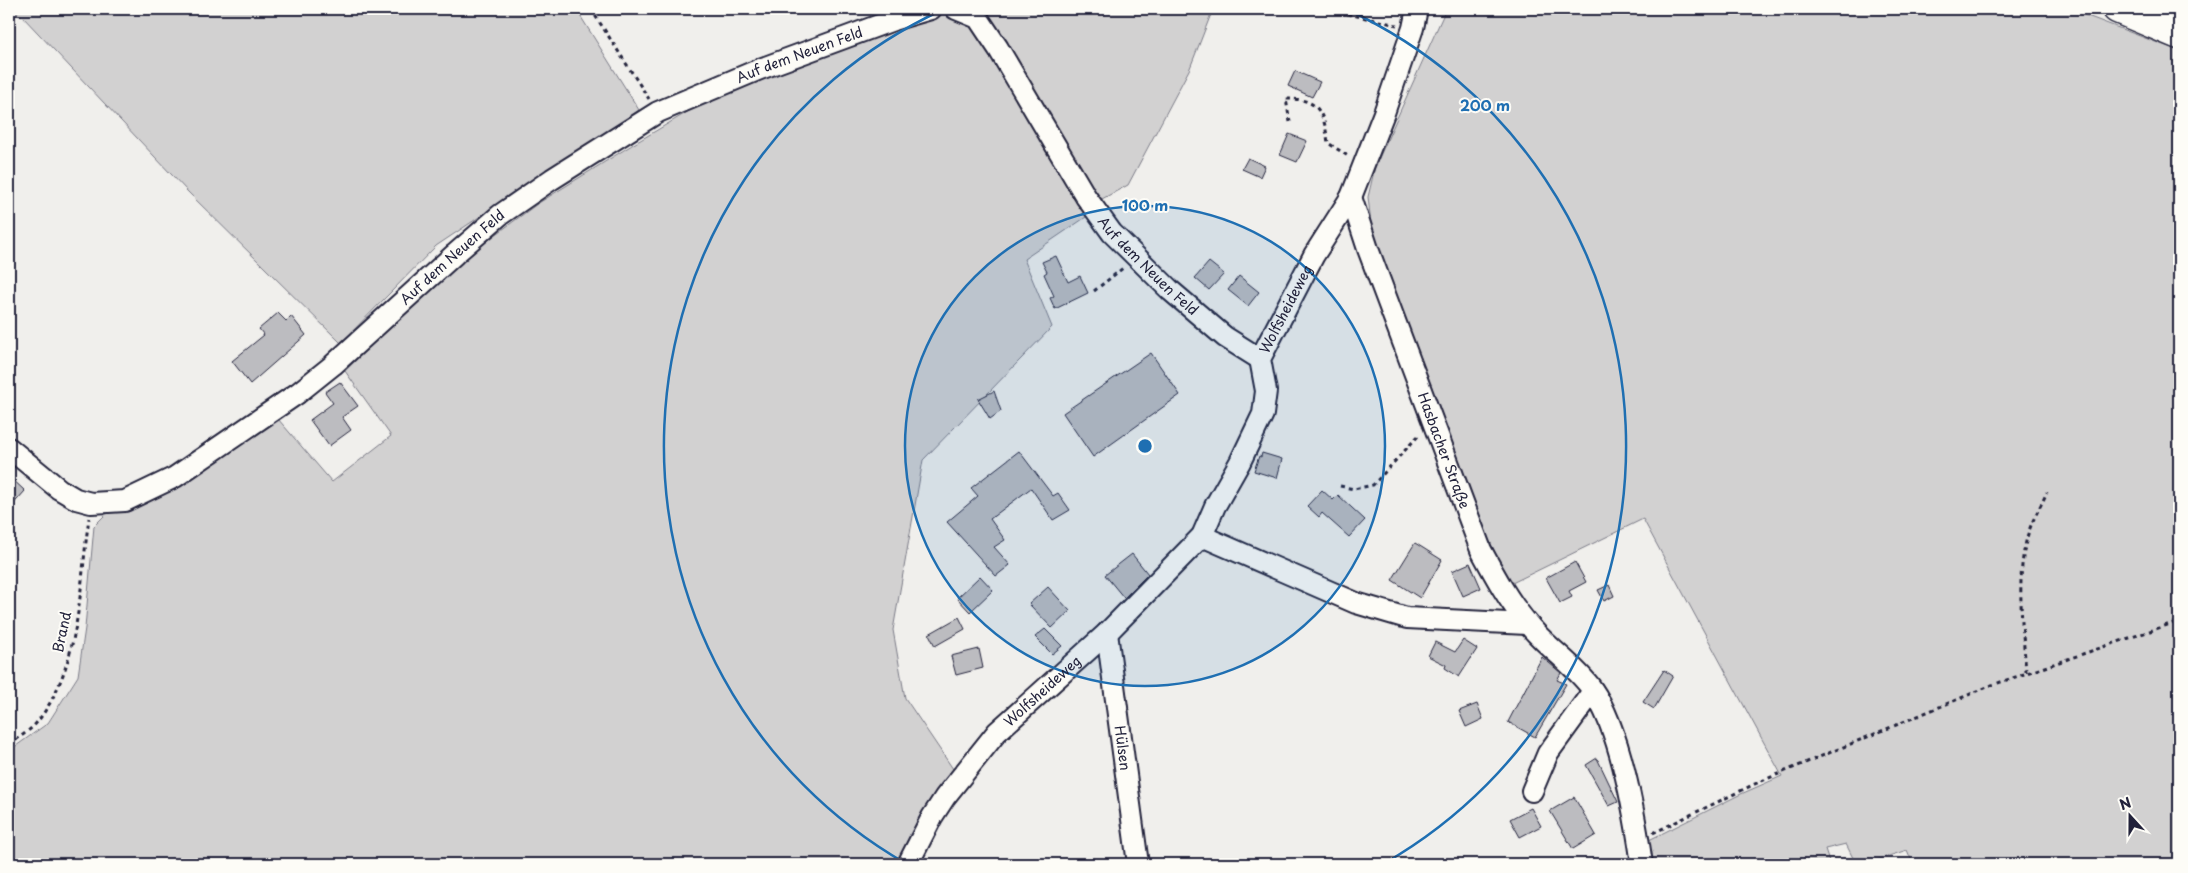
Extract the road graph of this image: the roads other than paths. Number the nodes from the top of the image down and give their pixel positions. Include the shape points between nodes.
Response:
1 (931, 9) edge
2 (956, 9) edge
3 (1417, 9) edge
4 (2117, 9) edge
5 (2179, 36) edge
6 (1351, 197) junction
7 (1260, 359) junction
8 (9, 448) edge
9 (1202, 536) junction
10 (1527, 624) junction
11 (1107, 633) junction
12 (1593, 691) junction
13 (1532, 790) dead end
14 (908, 864) edge
15 (1138, 864) edge
16 (1642, 864) edge

1 - 8 street, Auf dem Neuen Feld via 768,66 658,112 500,215 298,393 175,477 125,501 91,503 76,499
2 - 7 street, Auf dem Neuen Feld via 978,18 1086,197 1112,233 1225,337
3 - 6 street via 1384,113
4 - 5 highway
6 - 7 street, Wolfsheideweg via 1314,254
6 - 10 street, Hasbacher Straße via 1482,550 1502,588
7 - 9 street, Wolfsheideweg via 1266,391 1263,414 1214,506
9 - 10 street via 1356,603 1407,618
9 - 11 street, Wolfsheideweg
10 - 12 street, Hasbacher Straße
11 - 14 street, Wolfsheideweg via 997,732 945,797
11 - 15 street, Hülsen
12 - 13 street via 1548,753
12 - 16 street, Hasbacher Straße via 1618,751

